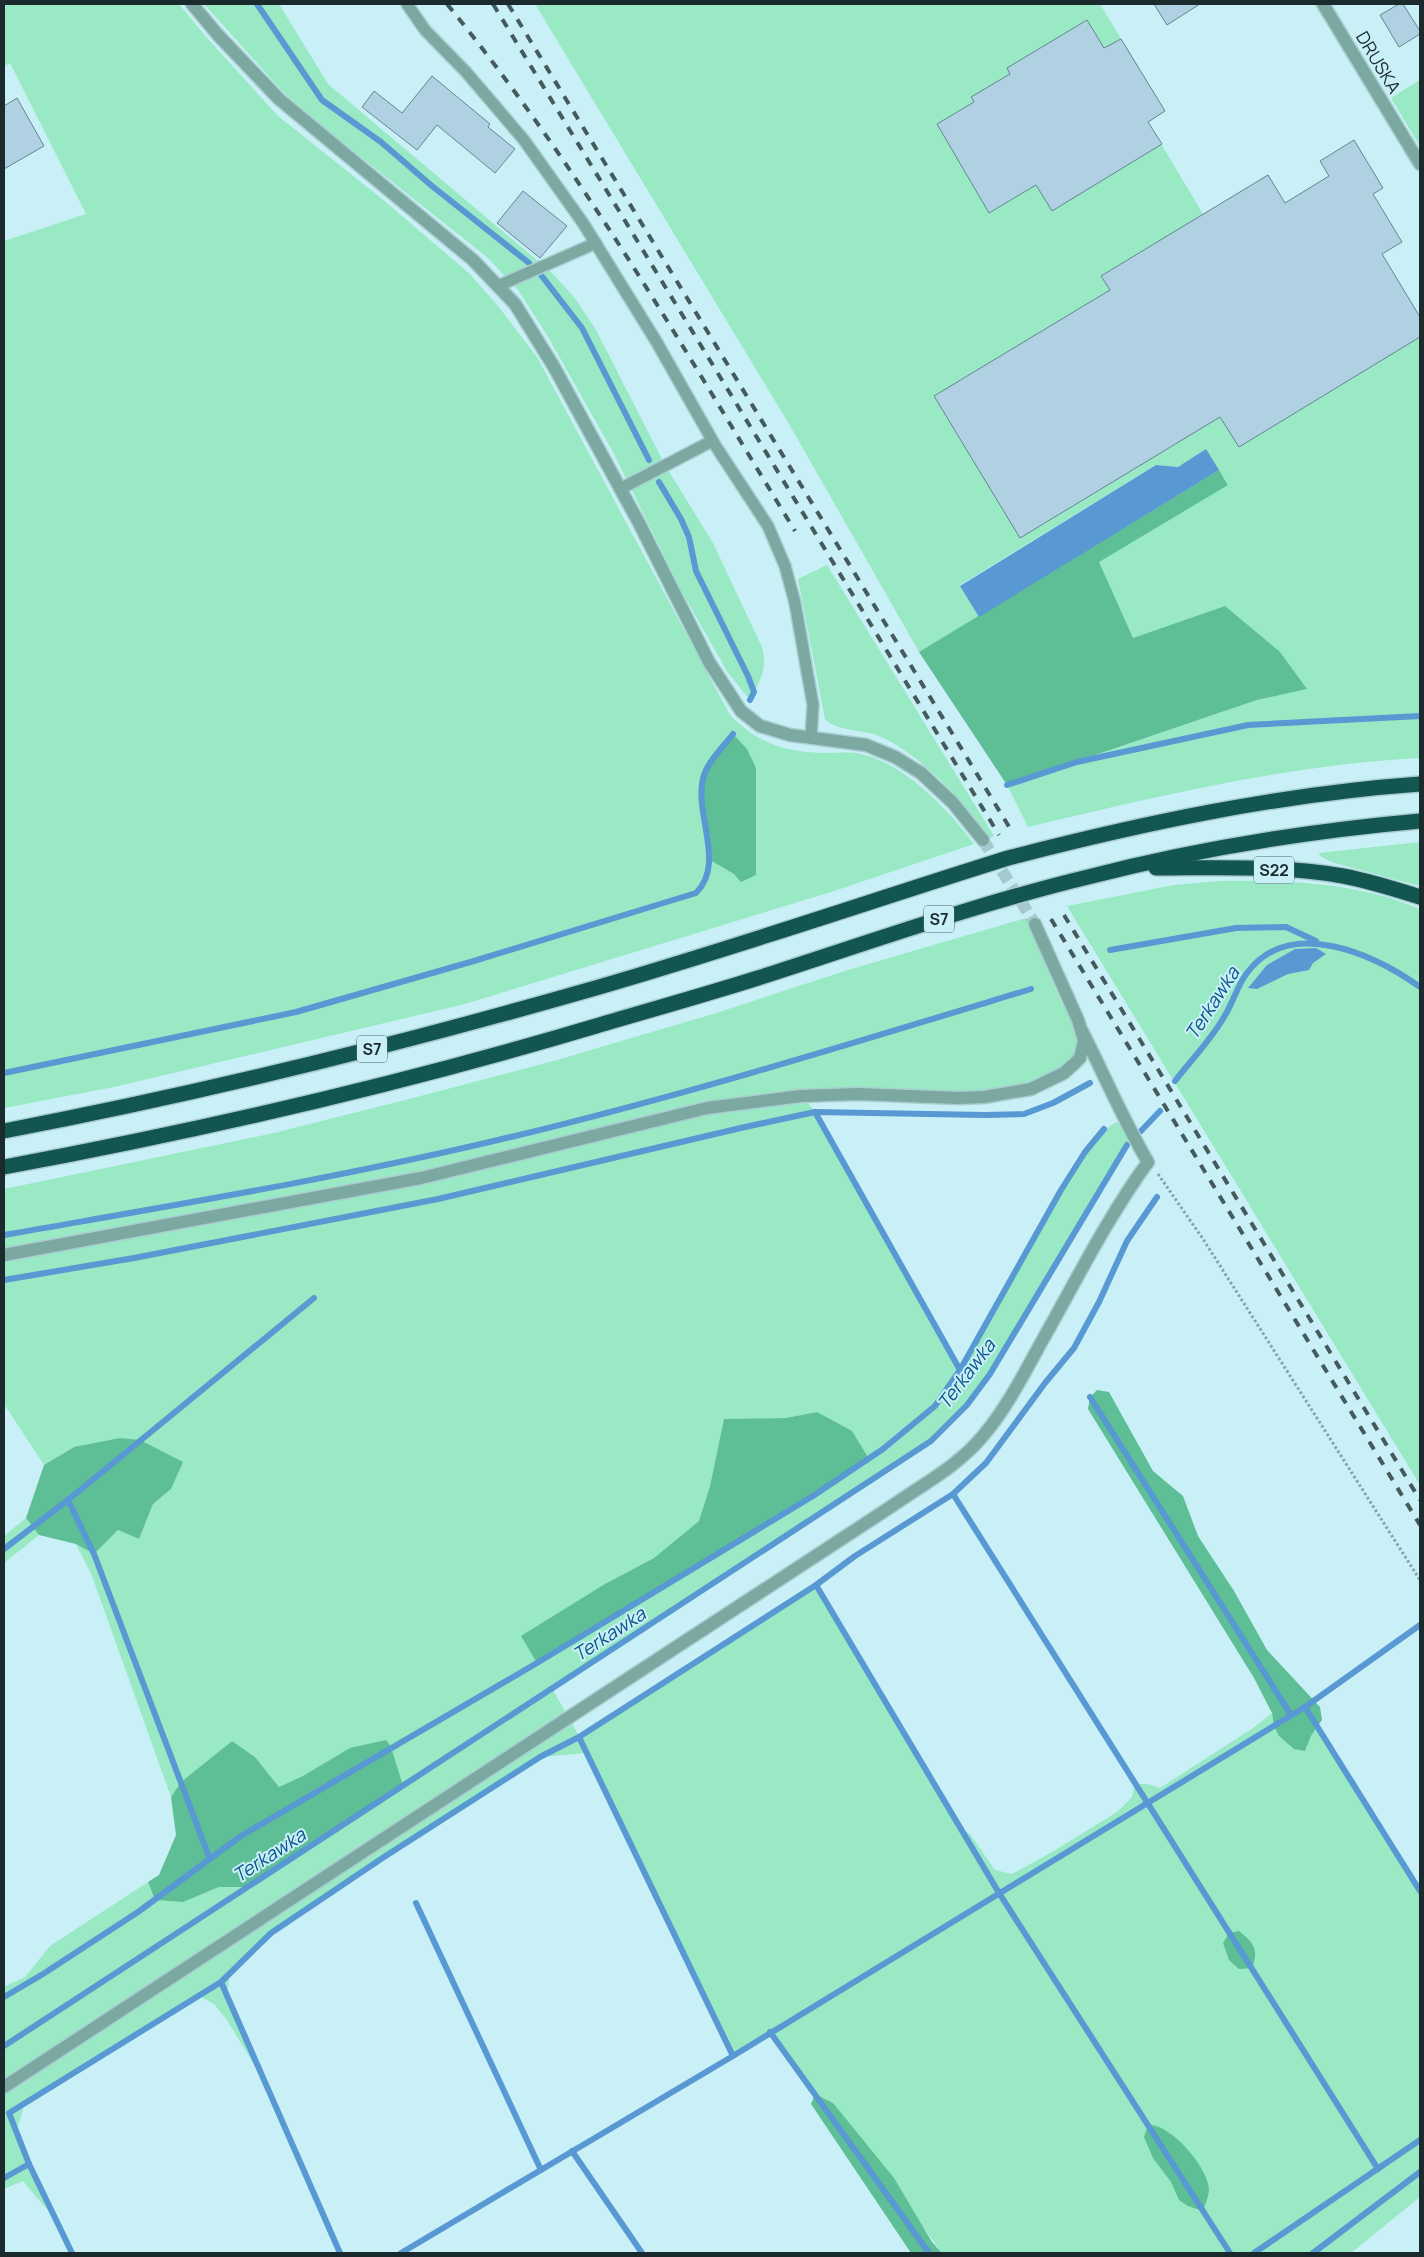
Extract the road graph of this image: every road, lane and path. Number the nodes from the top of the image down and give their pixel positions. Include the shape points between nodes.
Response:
1 (192, 4) edge
2 (408, 4) edge
3 (1323, 4) edge
4 (1420, 164) edge
5 (596, 244) junction
6 (498, 286) junction
7 (712, 441) junction
8 (620, 489) junction
9 (811, 738) junction
10 (1420, 784) edge
11 (1420, 821) edge
12 (983, 840) tunnel mouth
13 (1125, 868) junction
14 (1420, 897) edge
15 (1035, 924) tunnel mouth
16 (1082, 1031) junction
17 (4, 1130) edge
18 (1148, 1162) junction
19 (4, 1167) edge
20 (4, 1255) edge
21 (1420, 1580) edge
22 (4, 2087) edge

1 - 6 street via 279,99 473,260
2 - 5 lane via 426,30 524,140
3 - 4 street, DRUSKA
5 - 6 lane
5 - 7 lane
6 - 8 street via 515,304 554,367
7 - 8 lane
7 - 9 lane via 768,526 785,566 796,603 813,705
8 - 9 street via 710,662 741,711 760,726
9 - 12 street via 866,745 896,757 921,773
10 - 17 highway, S7 via 1308,795 1230,807 1078,840 998,861 580,993 416,1038 134,1105
11 - 13 highway, S7 via 1293,835
13 - 14 highway, S22 via 1294,871 1343,876
13 - 19 highway, S7 via 974,907 755,978 431,1072 268,1113
15 - 16 street
16 - 18 street
16 - 20 street via 1083,1048 1075,1063 1064,1073 1031,1089 958,1098 858,1094 801,1096 707,1108 421,1178
18 - 21 path via 1208,1247
18 - 22 street via 1113,1216 997,1417 960,1458 512,1756

